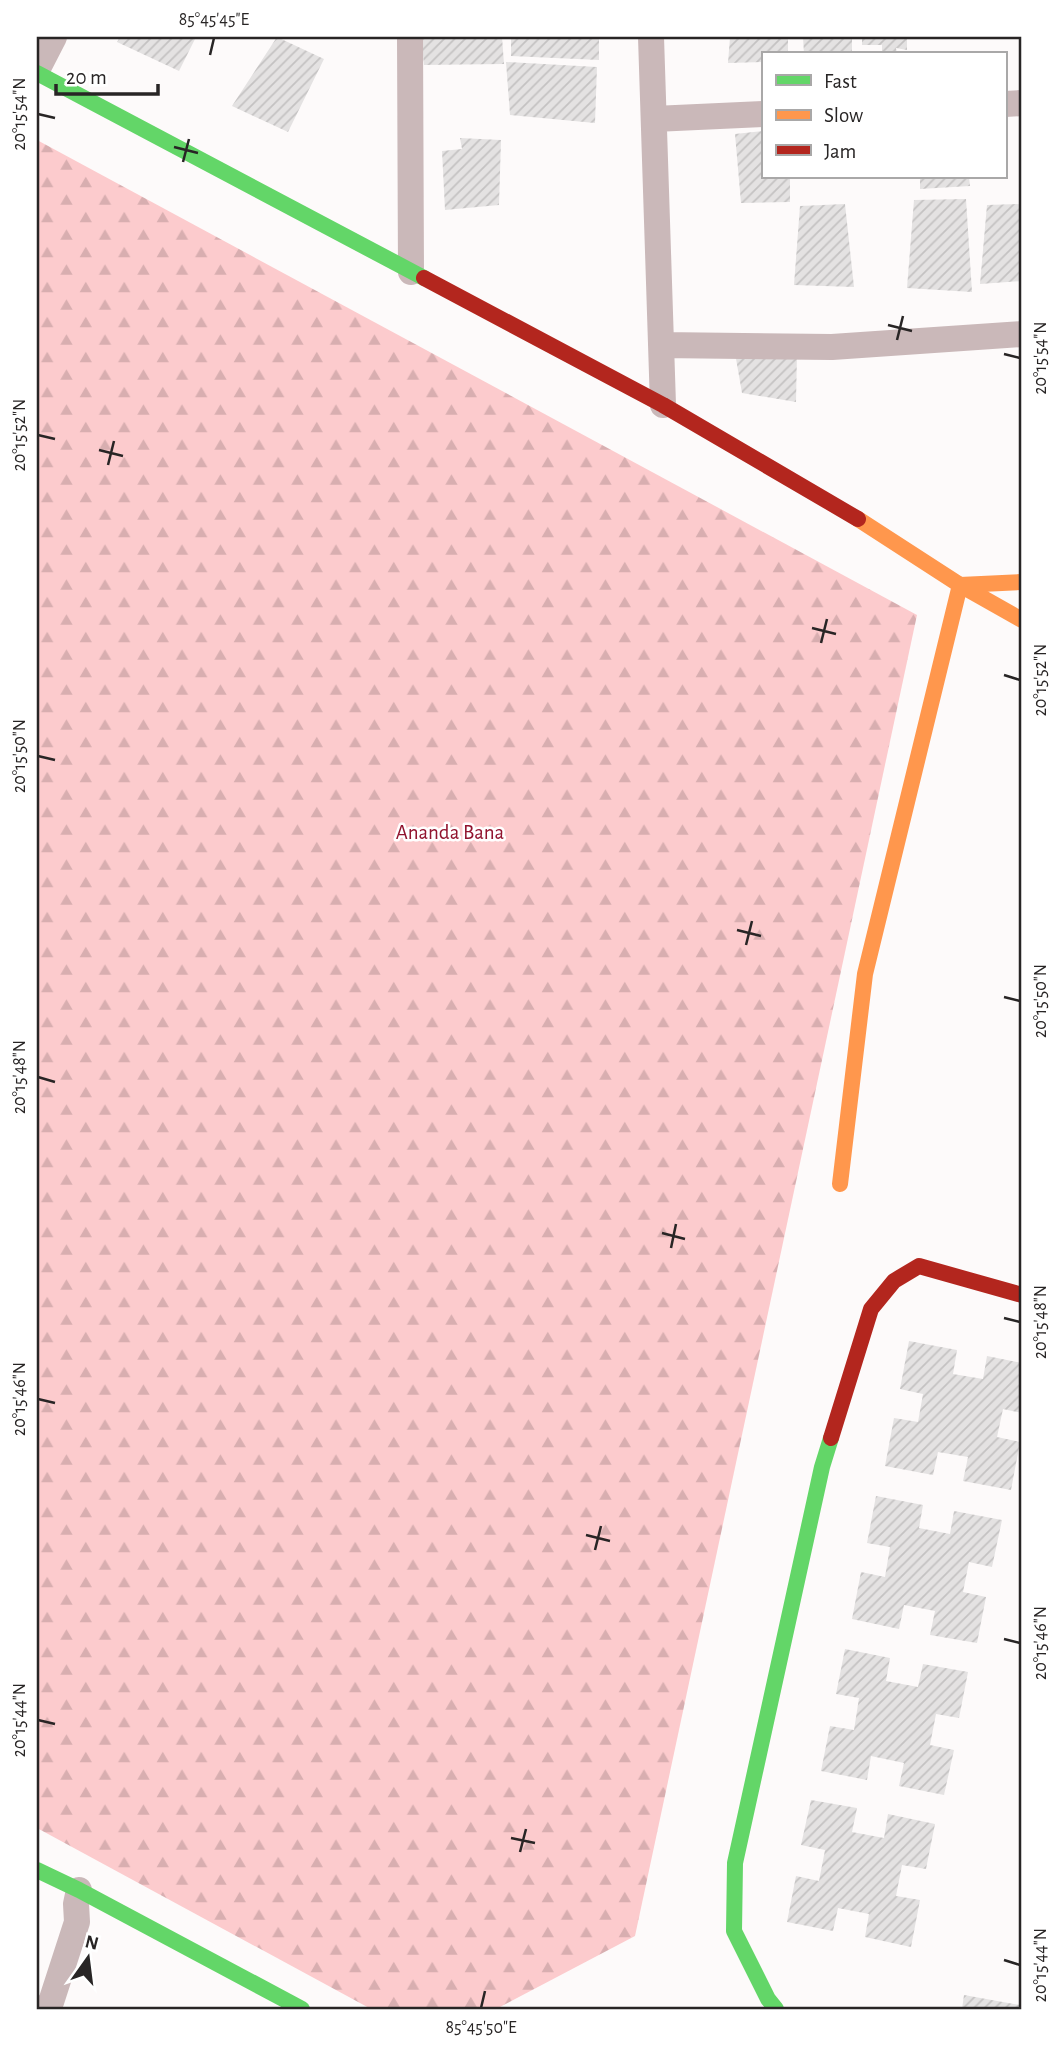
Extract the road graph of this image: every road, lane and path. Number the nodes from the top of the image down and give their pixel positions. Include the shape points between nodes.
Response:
1 (54, 37) edge
2 (410, 37) edge
3 (651, 37) edge
4 (37, 71) edge
5 (762, 114) edge
6 (654, 119) junction
7 (411, 272) junction
8 (1022, 334) edge
9 (661, 345) junction
10 (663, 405) junction
11 (1022, 582) edge
12 (960, 585) junction
13 (1022, 620) edge
14 (840, 1184) dead end
15 (1022, 1295) edge
16 (37, 1870) edge
17 (79, 1890) junction
18 (44, 2009) edge
19 (302, 2009) edge
20 (776, 2009) edge

1 - 4 street
2 - 7 street
3 - 6 street
4 - 7 street
5 - 6 street
6 - 9 street
7 - 10 street
8 - 9 street via 832,347
9 - 10 street
10 - 12 street
11 - 12 street
12 - 13 street
12 - 14 street via 865,974
15 - 20 street via 919,1266 894,1281 871,1309 822,1467 735,1863 734,1931
16 - 17 street
17 - 18 street via 77,1922 51,2002
17 - 19 street

